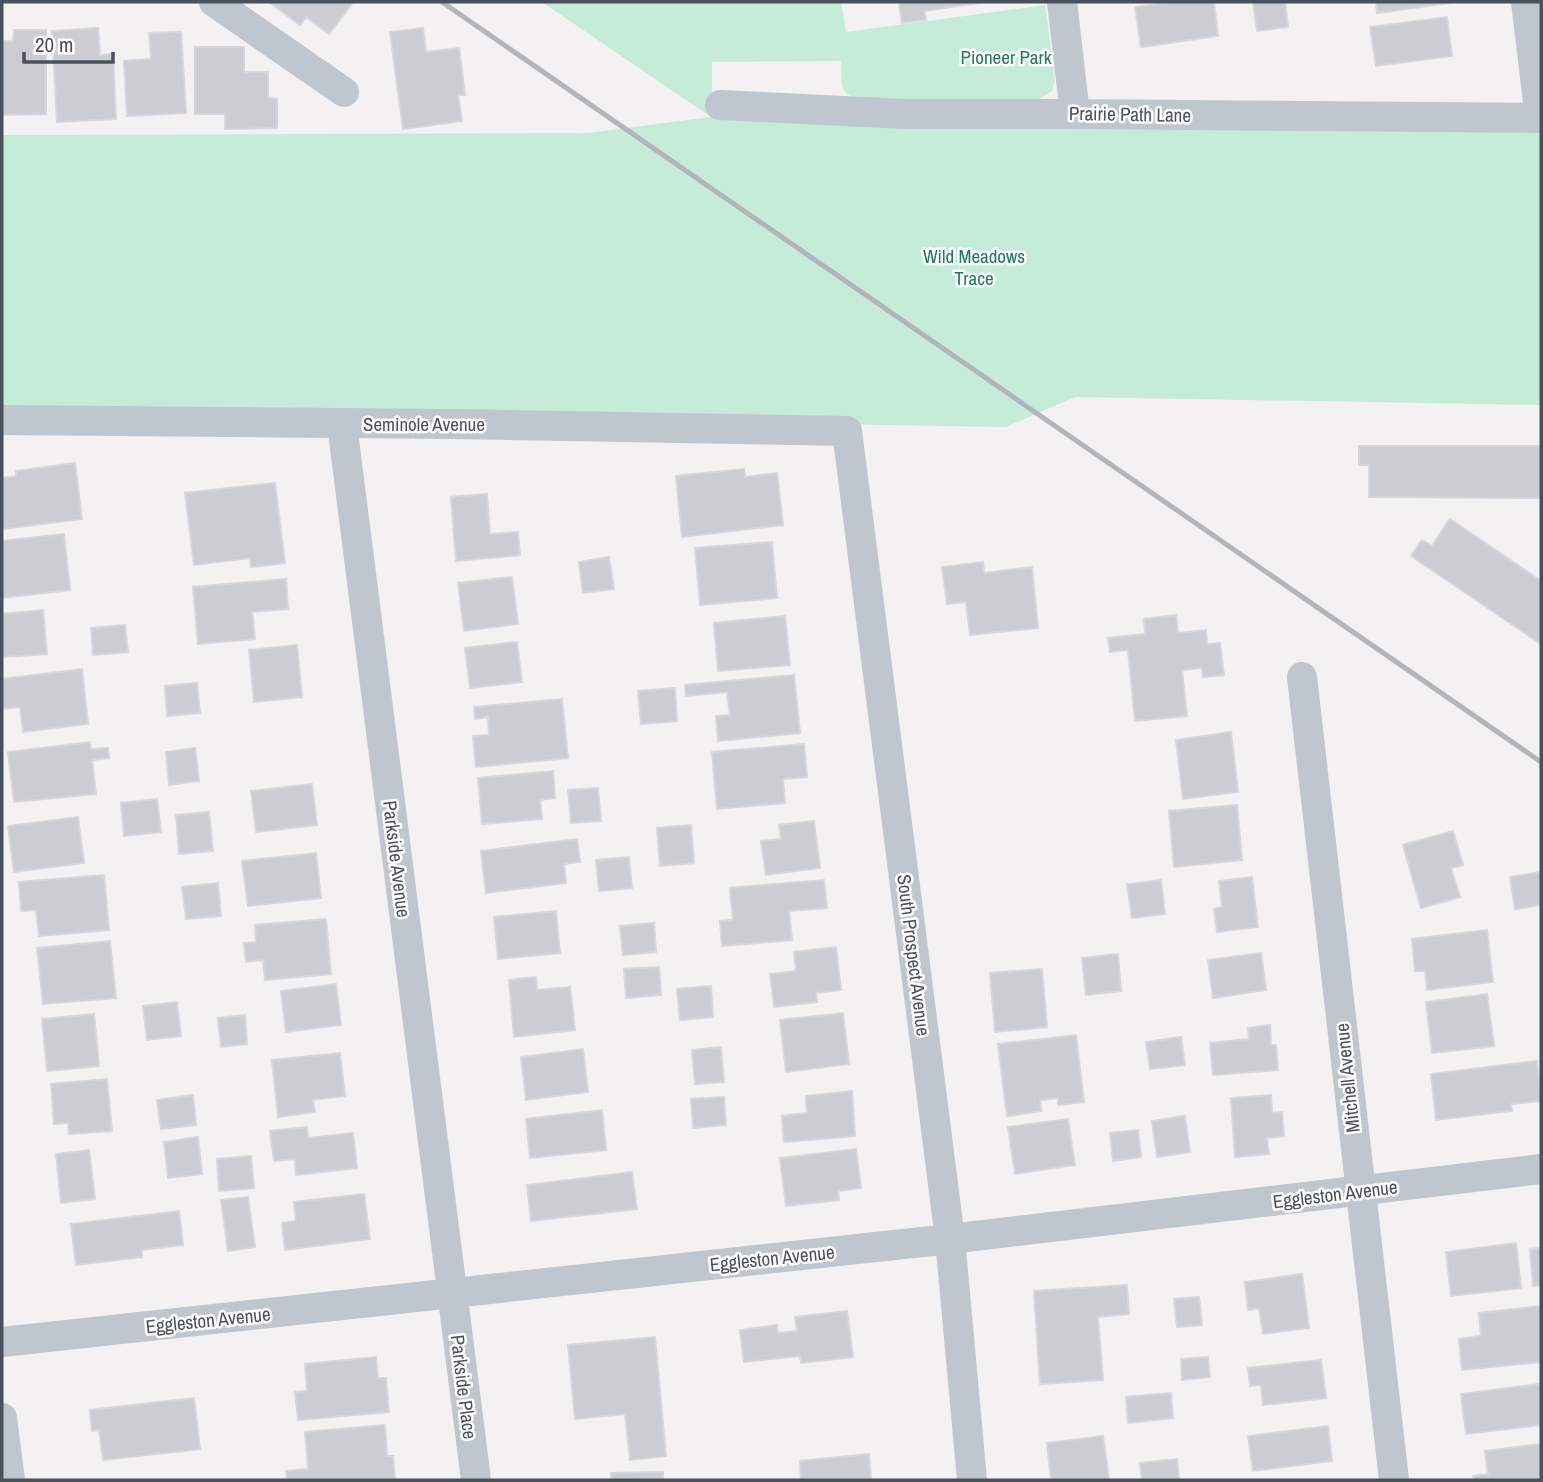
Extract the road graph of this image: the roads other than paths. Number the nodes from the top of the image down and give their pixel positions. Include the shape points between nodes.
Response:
1 (214, 2) edge
2 (1062, 2) edge
3 (1526, 2) edge
4 (344, 92) dead end
5 (720, 106) dead end
6 (1075, 114) junction
7 (1541, 118) edge
8 (2, 420) edge
9 (342, 424) junction
10 (847, 431) joint
11 (1302, 677) dead end
12 (1541, 1168) edge
13 (1360, 1191) junction
14 (950, 1239) junction
15 (452, 1294) junction
16 (2, 1342) edge
17 (2, 1418) edge
18 (10, 1480) edge
19 (476, 1480) edge
20 (972, 1480) edge
21 (1394, 1480) edge

1 - 4 street
2 - 6 street
3 - 7 street
5 - 6 street, Prairie Path Lane via 905,114
6 - 7 street, Prairie Path Lane
8 - 9 street, Seminole Avenue
9 - 10 street, Seminole Avenue
9 - 15 street, Parkside Avenue
10 - 14 street, South Prospect Avenue
11 - 13 street, Mitchell Avenue
12 - 13 street, Eggleston Avenue
13 - 14 street, Eggleston Avenue
13 - 21 street, Mitchell Avenue
14 - 15 street, Eggleston Avenue
14 - 20 street, South Prospect Avenue
15 - 16 street, Eggleston Avenue
15 - 19 street, Parkside Place
17 - 18 street

